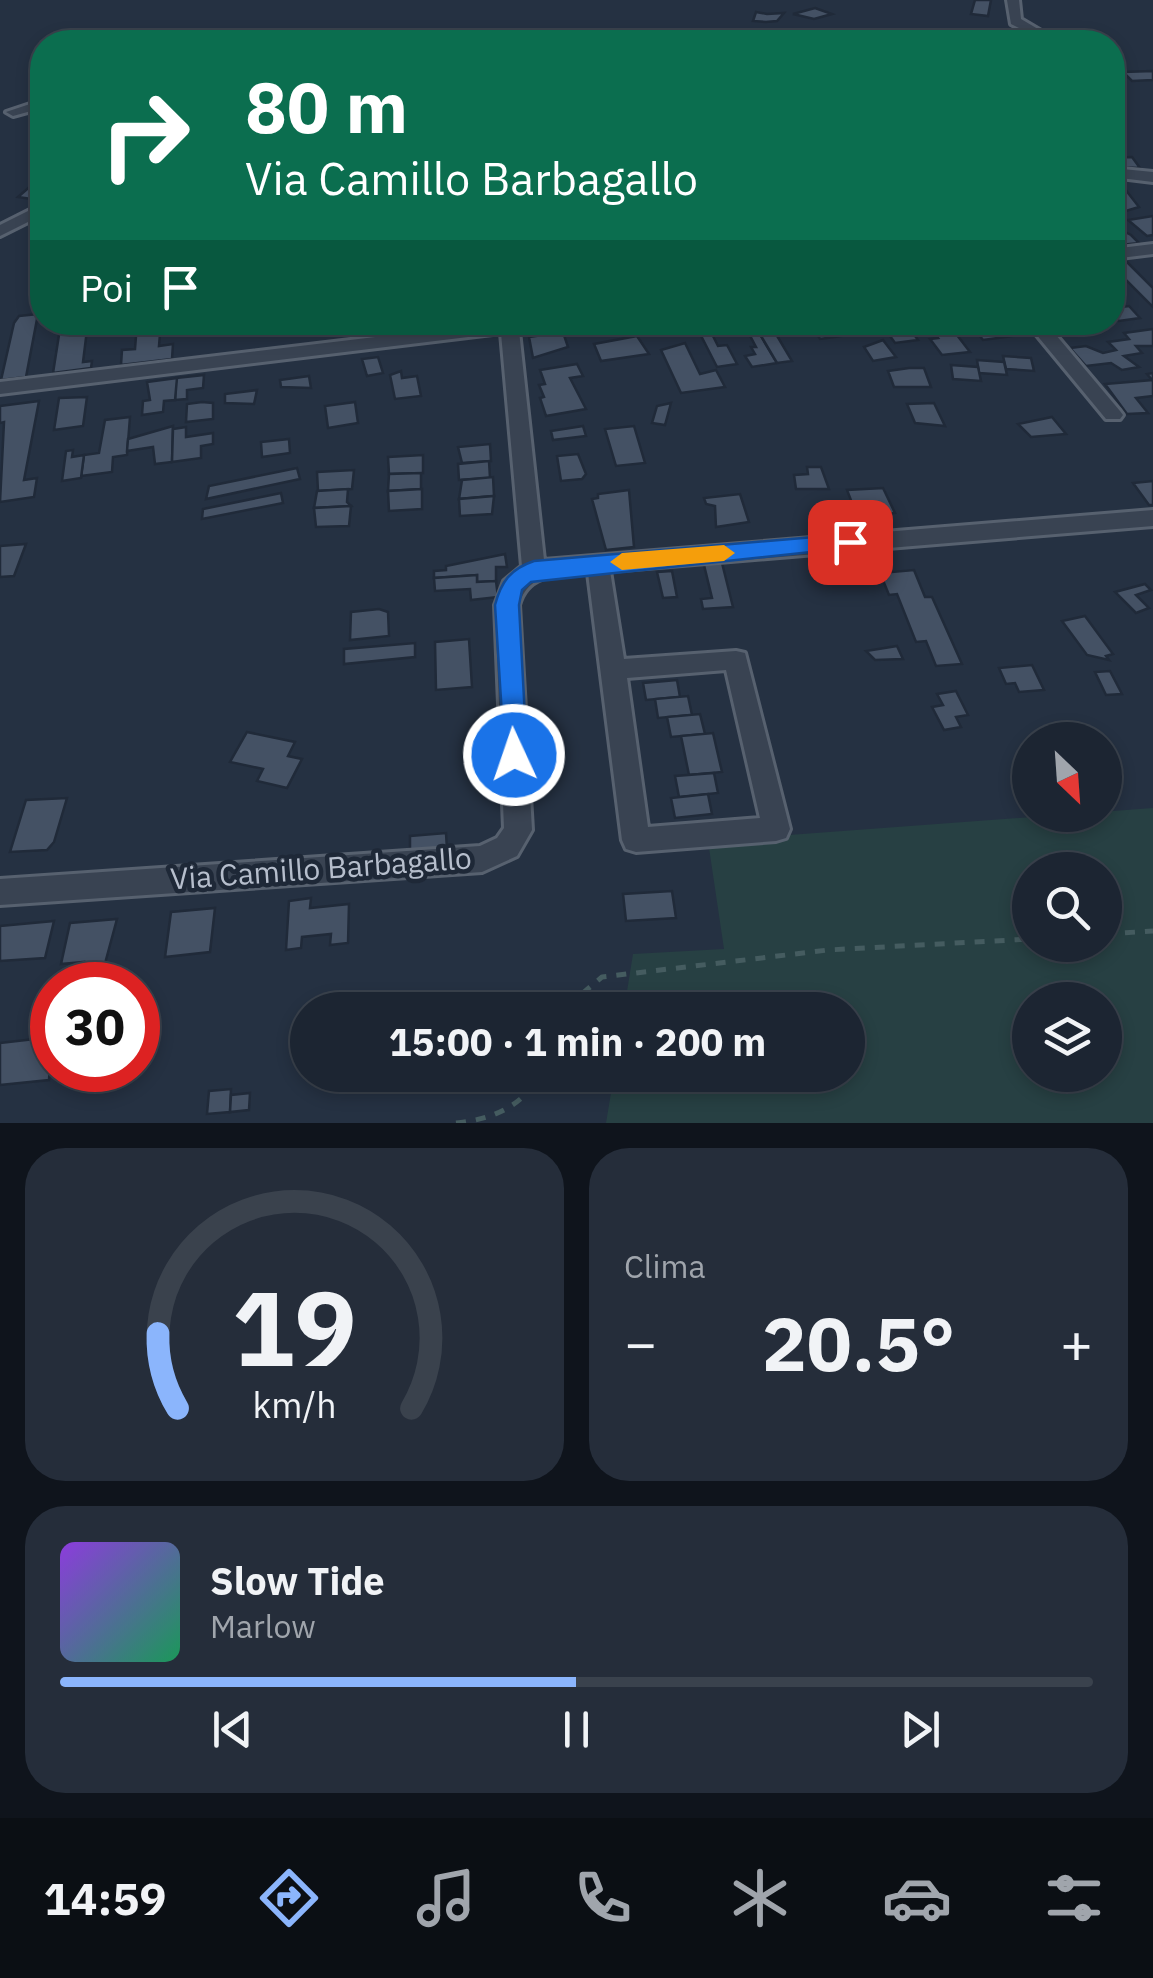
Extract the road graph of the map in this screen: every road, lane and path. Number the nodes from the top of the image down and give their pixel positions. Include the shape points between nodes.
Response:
1 (1013, 0) edge
2 (1031, 30) edge
3 (30, 107) edge
4 (13, 112) dead end
5 (1125, 174) edge
6 (1153, 177) edge
7 (30, 216) edge
8 (0, 231) edge
9 (1153, 249) edge
10 (1125, 252) edge
11 (442, 335) edge
12 (510, 335) edge
13 (1046, 335) edge
14 (0, 388) edge
15 (1113, 415) dead end
16 (1153, 518) edge
17 (598, 564) junction
18 (534, 570) junction
19 (613, 669) junction
20 (0, 892) edge
21 (1153, 931) edge
22 (1122, 933) edge
23 (1012, 939) edge
24 (584, 992) edge
25 (532, 1092) edge
26 (456, 1123) edge

1 - 2 street via 1015,22
3 - 4 street
5 - 6 street
7 - 8 street
9 - 10 street
11 - 14 street
12 - 18 street
13 - 15 street
16 - 17 street
17 - 18 street
17 - 19 street
18 - 20 street, Via Camillo Barbagallo via 512,586 507,605 518,830 506,847 482,859
19 - 19 street via 636,840 776,828 736,660
21 - 22 path
23 - 24 path via 828,950 602,976
25 - 26 path via 482,1121

